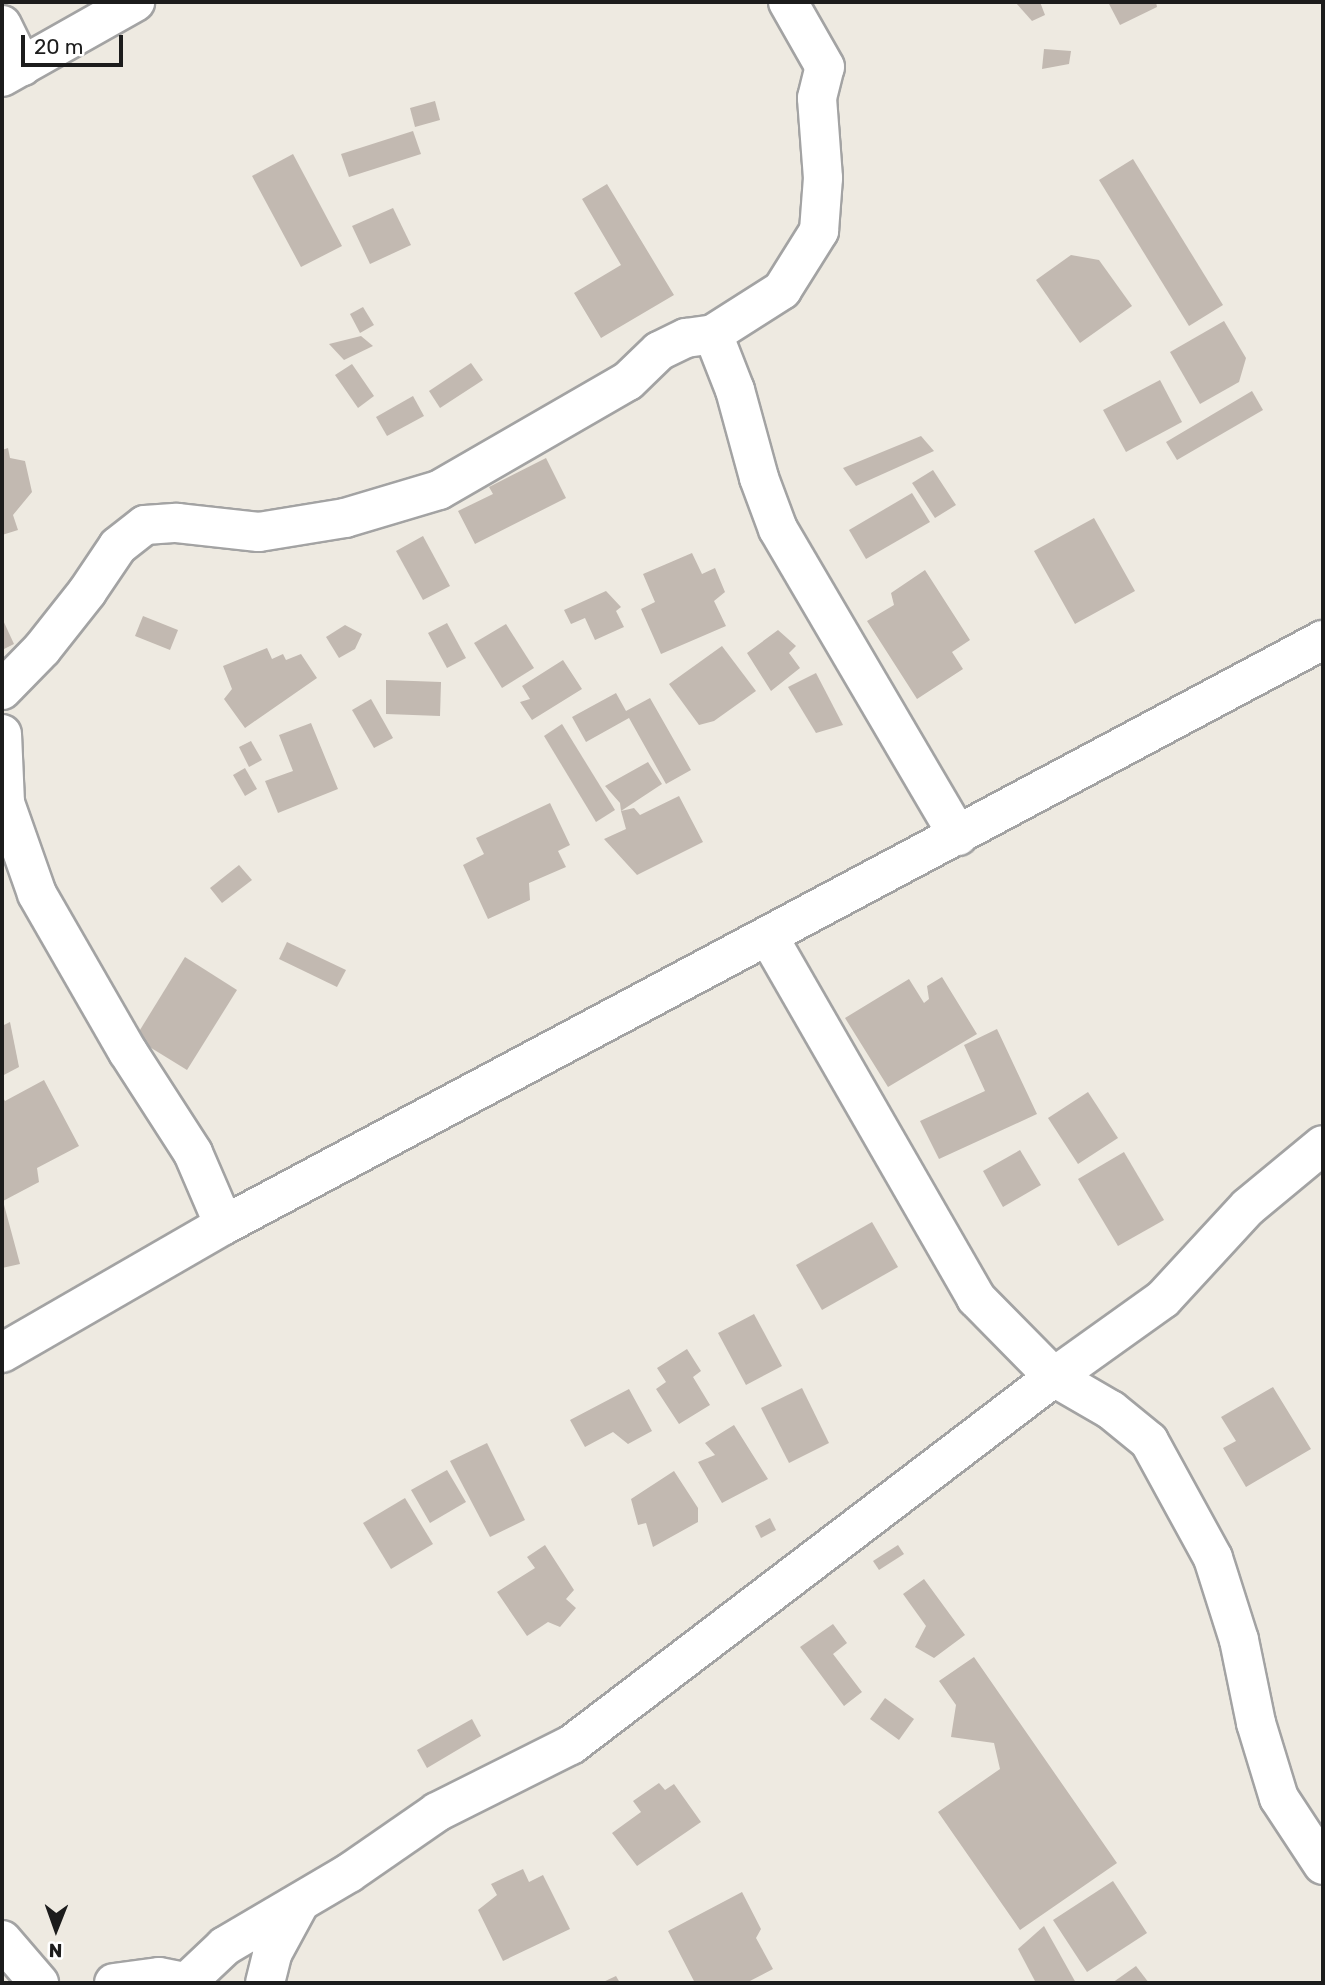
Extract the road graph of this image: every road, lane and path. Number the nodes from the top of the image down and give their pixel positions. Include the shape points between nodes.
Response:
1 (135, 2) edge
2 (788, 2) edge
3 (2, 25) edge
4 (12, 71) edge
5 (713, 334) junction
6 (1323, 640) edge
7 (2, 690) edge
8 (2, 734) edge
9 (958, 836) junction
10 (768, 936) junction
11 (1323, 1145) edge
12 (224, 1225) junction
13 (2, 1353) edge
14 (1054, 1377) junction
15 (1323, 1865) edge
16 (299, 1904) junction
17 (2, 1940) edge
18 (190, 1982) edge
19 (39, 1983) edge
20 (114, 1983) edge
21 (265, 1983) edge

1 - 4 street
2 - 5 street via 825,67 817,98 823,178 819,231 782,290
3 - 4 street
5 - 7 street via 686,338 659,351 628,381 439,490 345,519 260,532 177,523 145,525 118,546 42,649
5 - 9 street via 778,529
6 - 9 street
8 - 12 street via 5,803 37,894 128,1052 193,1153
9 - 10 street
10 - 12 street
10 - 14 street via 975,1298
11 - 14 street via 1248,1207 1163,1299
12 - 13 street
14 - 15 street via 1111,1410 1149,1441 1178,1492 1213,1559 1239,1640 1256,1723 1279,1798
14 - 16 street via 570,1745 437,1812
16 - 18 street via 225,1946
16 - 21 street via 272,1954
17 - 19 street
18 - 20 street via 159,1977

